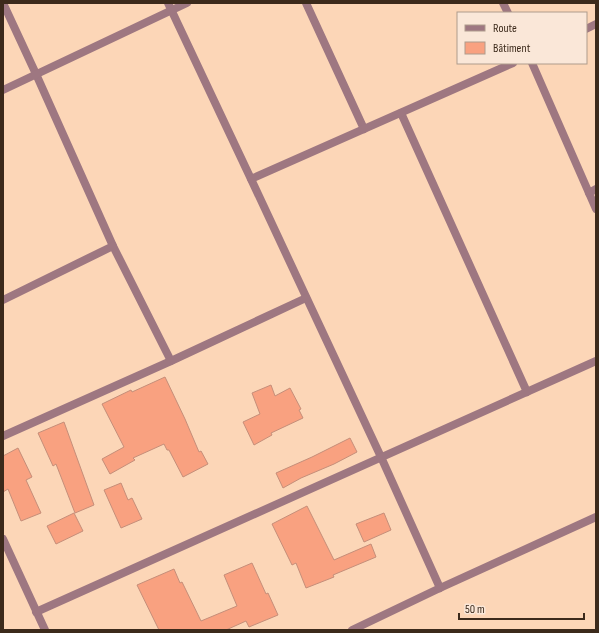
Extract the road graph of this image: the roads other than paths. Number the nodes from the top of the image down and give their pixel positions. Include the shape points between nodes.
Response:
1 (3, 3) edge
2 (187, 3) edge
3 (306, 3) edge
4 (503, 3) edge
5 (169, 7) edge
6 (508, 12) edge
7 (596, 24) edge
8 (587, 28) edge
9 (511, 64) edge
10 (532, 64) edge
11 (36, 74) junction
12 (3, 90) edge
13 (401, 113) junction
14 (364, 129) junction
15 (252, 179) junction
16 (592, 191) edge
17 (596, 209) edge
18 (113, 246) junction
19 (306, 298) junction
20 (3, 300) edge
21 (171, 361) junction
22 (596, 361) edge
23 (527, 392) junction
24 (3, 436) edge
25 (381, 457) junction
26 (596, 517) edge
27 (3, 539) edge
28 (440, 588) junction
29 (36, 612) junction
30 (45, 630) edge
31 (352, 630) edge

1 - 11 street
2 - 5 street
3 - 14 street
4 - 6 street
5 - 11 street
5 - 15 street
7 - 8 street
9 - 13 street
10 - 16 street
11 - 12 street
11 - 18 street
13 - 14 street
13 - 23 street
14 - 15 street
15 - 19 street
16 - 17 street
18 - 20 street
18 - 21 street
19 - 21 street
19 - 25 street
21 - 24 street
22 - 23 street
23 - 25 street
25 - 28 street
25 - 29 street
26 - 28 street
27 - 29 street
28 - 31 street
29 - 30 street

